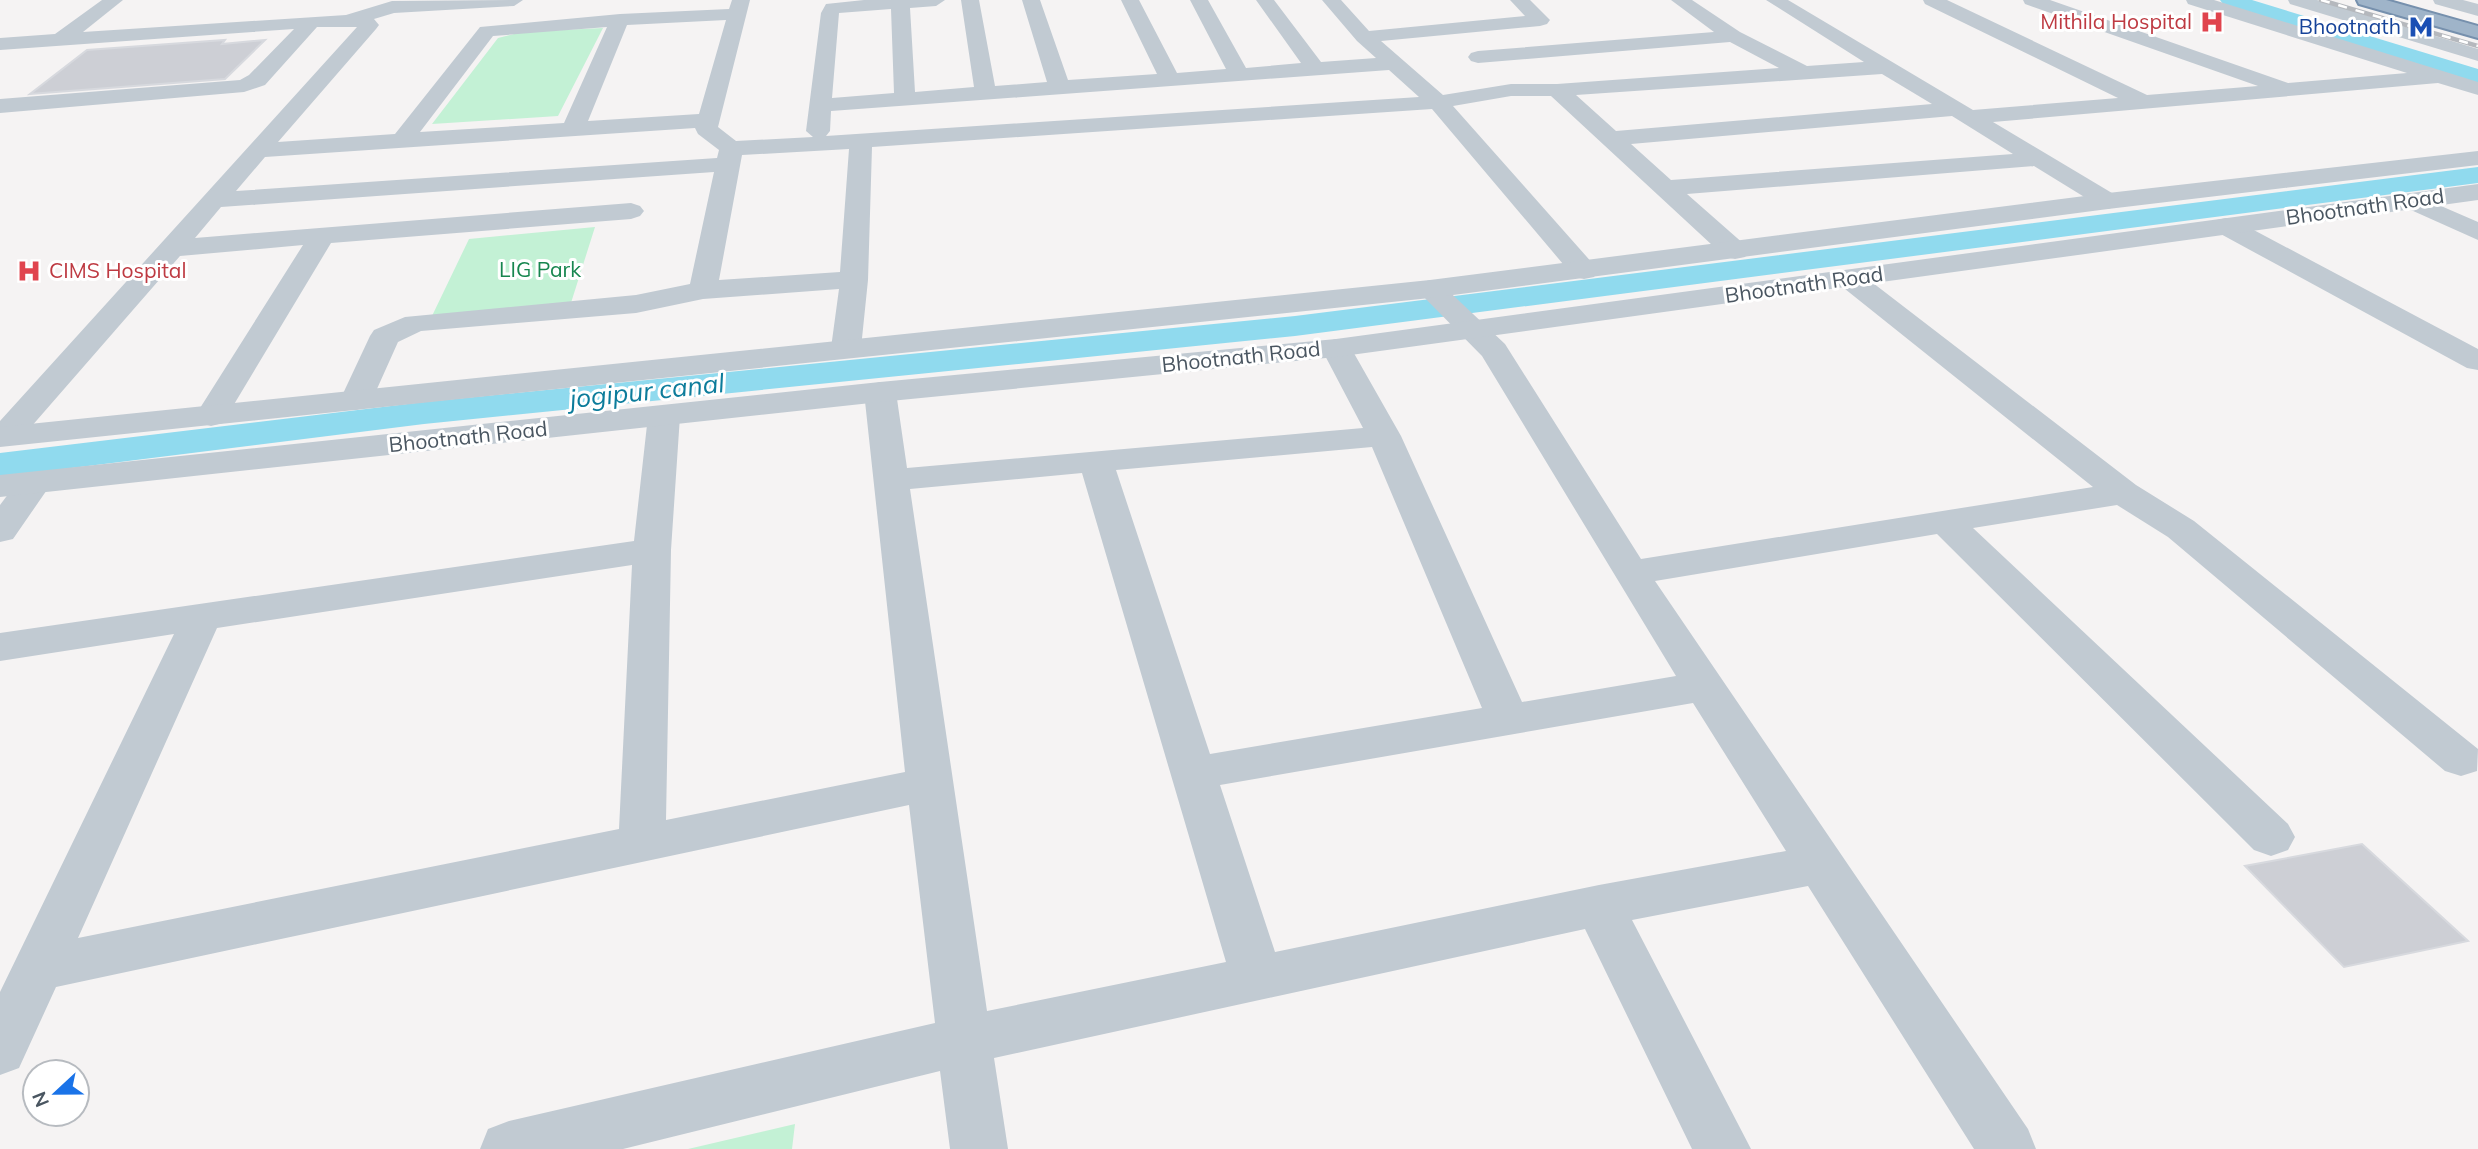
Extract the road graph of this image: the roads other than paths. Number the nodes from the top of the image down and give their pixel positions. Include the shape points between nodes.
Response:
1 (114, 0) edge
2 (514, 0) edge
3 (936, 0) edge
4 (970, 0) edge
5 (1031, 0) edge
6 (1130, 0) edge
7 (1199, 0) edge
8 (1265, 0) edge
9 (1331, 0) edge
10 (1519, 0) edge
11 (1680, 0) edge
12 (1775, 0) edge
13 (1966, 0) edge
14 (2032, 0) edge
15 (2195, 0) edge
16 (2297, 0) edge
17 (2366, 0) edge
18 (2393, 0) edge
19 (2442, 0) edge
20 (1935, 1) edge
21 (900, 2) junction
22 (832, 4) edge
23 (264, 7) dead end
24 (739, 7) edge
25 (189, 8) dead end
26 (1430, 9) dead end
27 (2478, 10) edge
28 (350, 20) junction
29 (620, 20) junction
30 (311, 22) junction
31 (2478, 24) edge
32 (239, 27) junction
33 (1449, 28) junction
34 (2478, 32) edge
35 (159, 33) junction
36 (1733, 36) junction
37 (1364, 37) junction
38 (61, 39) junction
39 (0, 44) edge
40 (2478, 55) edge
41 (1478, 57) junction
42 (1394, 63) junction
43 (1885, 67) junction
44 (1315, 68) junction
45 (1804, 73) junction
46 (1239, 74) junction
47 (2438, 77) junction
48 (1170, 80) junction
49 (1060, 89) junction
50 (2478, 89) edge
51 (1511, 90) junction
52 (1556, 90) junction
53 (2291, 90) junction
54 (1014, 93) junction
55 (986, 94) junction
56 (905, 100) junction
57 (1438, 102) junction
58 (2145, 102) junction
59 (822, 105) junction
60 (1, 106) edge
61 (1963, 113) junction
62 (709, 120) junction
63 (573, 129) junction
64 (1021, 129) junction
65 (1610, 139) junction
66 (402, 141) junction
67 (861, 141) junction
68 (816, 143) junction
69 (260, 150) junction
70 (729, 156) junction
71 (2478, 158) edge
72 (2037, 159) junction
73 (2320, 179) junction
74 (1665, 188) junction
75 (2478, 192) edge
76 (215, 200) junction
77 (2108, 201) junction
78 (2389, 203) junction
79 (631, 211) dead end
80 (2226, 226) junction
81 (2478, 232) edge
82 (322, 236) junction
83 (172, 248) junction
84 (1735, 251) junction
85 (1584, 271) junction
86 (1850, 279) junction
87 (854, 280) junction
88 (703, 289) junction
89 (1451, 311) junction
90 (846, 348) junction
91 (1336, 348) junction
92 (2478, 361) edge
93 (880, 392) junction
94 (356, 400) junction
95 (211, 416) junction
96 (664, 416) junction
97 (2, 436) edge
98 (1384, 436) junction
99 (1096, 461) junction
100 (891, 480) junction
101 (11, 485) edge
102 (2123, 493) junction
103 (1945, 522) junction
104 (0, 530) edge
105 (652, 550) junction
106 (1630, 572) junction
107 (202, 617) junction
108 (0, 647) edge
109 (1704, 686) junction
110 (1508, 718) junction
111 (2461, 759) dead end
112 (1194, 773) junction
113 (929, 785) junction
114 (2271, 837) dead end
115 (642, 844) junction
116 (1821, 864) junction
117 (1598, 905) junction
118 (37, 968) junction
119 (1257, 977) junction
120 (965, 1040) junction
121 (0, 1050) edge
122 (509, 1149) edge
123 (979, 1149) edge
124 (1721, 1149) edge
125 (2007, 1149) edge

1 - 38 street
2 - 28 street via 392,7
3 - 21 street
4 - 55 street
5 - 49 street
6 - 48 street
7 - 46 street
8 - 44 street
9 - 37 street
10 - 33 street via 1540,20
11 - 36 street
12 - 43 street
13 - 20 street
14 - 53 street
15 - 47 street
16 - 40 street
17 - 34 highway
18 - 31 highway
19 - 27 street
20 - 58 street
21 - 22 street
21 - 56 street
22 - 59 street
23 - 32 street
24 - 29 street
24 - 62 street
25 - 35 street
26 - 33 street
28 - 30 street
28 - 69 street via 366,22 368,29
29 - 63 street
29 - 66 street via 487,31
30 - 32 street
30 - 60 street via 257,80 244,86
32 - 35 street
33 - 37 street
33 - 41 street
35 - 38 street
36 - 41 street
36 - 45 street
37 - 42 street
38 - 39 street
41 - 51 street
42 - 44 street
42 - 57 street
43 - 45 street
43 - 61 street
44 - 46 street
45 - 52 street
46 - 48 street
47 - 50 street
47 - 53 street
48 - 49 street
49 - 54 street
51 - 52 street
51 - 57 street
52 - 65 street
53 - 58 street
54 - 55 street
54 - 64 street
55 - 56 street
56 - 59 street
57 - 64 street
57 - 85 street
58 - 61 street
59 - 68 street
61 - 65 street
61 - 72 street
62 - 63 street
62 - 70 street via 706,129
63 - 66 street
64 - 67 street
65 - 74 street
66 - 69 street
67 - 68 street
67 - 87 street
68 - 70 street
69 - 76 street
70 - 76 street
70 - 88 street
71 - 73 street, Bhootnath Road
72 - 74 street
72 - 77 street
73 - 77 street, Bhootnath Road
73 - 78 street
74 - 84 street
75 - 78 street, Bhootnath Road
76 - 83 street
77 - 84 street, Bhootnath Road
78 - 80 street, Bhootnath Road
78 - 81 street
79 - 82 street
80 - 86 street, Bhootnath Road
80 - 92 street
82 - 83 street
82 - 95 street
83 - 97 street
84 - 85 street, Bhootnath Road
85 - 89 street, Bhootnath Road
86 - 89 street, Bhootnath Road
86 - 102 street
87 - 88 street
87 - 90 street
88 - 94 street via 636,304 416,323 385,336
89 - 90 street, Bhootnath Road
89 - 91 street, Bhootnath Road
89 - 106 street via 1494,351
90 - 94 street, Bhootnath Road
91 - 93 street, Bhootnath Road
91 - 98 street
93 - 96 street, Bhootnath Road
93 - 100 street
94 - 95 street, Bhootnath Road
95 - 97 street, Bhootnath Road
96 - 101 street, Bhootnath Road
96 - 105 street
98 - 99 street
98 - 110 street
99 - 100 street
99 - 112 street
100 - 113 street
101 - 104 street
102 - 103 street
102 - 111 street via 2181,529
103 - 106 street
103 - 114 street
105 - 107 street
105 - 115 street
106 - 109 street
107 - 108 street
107 - 118 street
109 - 110 street
109 - 116 street
110 - 112 street
112 - 119 street
113 - 115 street
113 - 120 street
115 - 118 street
116 - 117 street
116 - 125 street
117 - 119 street
117 - 124 street
118 - 121 street
119 - 120 street
120 - 122 street
120 - 123 street

